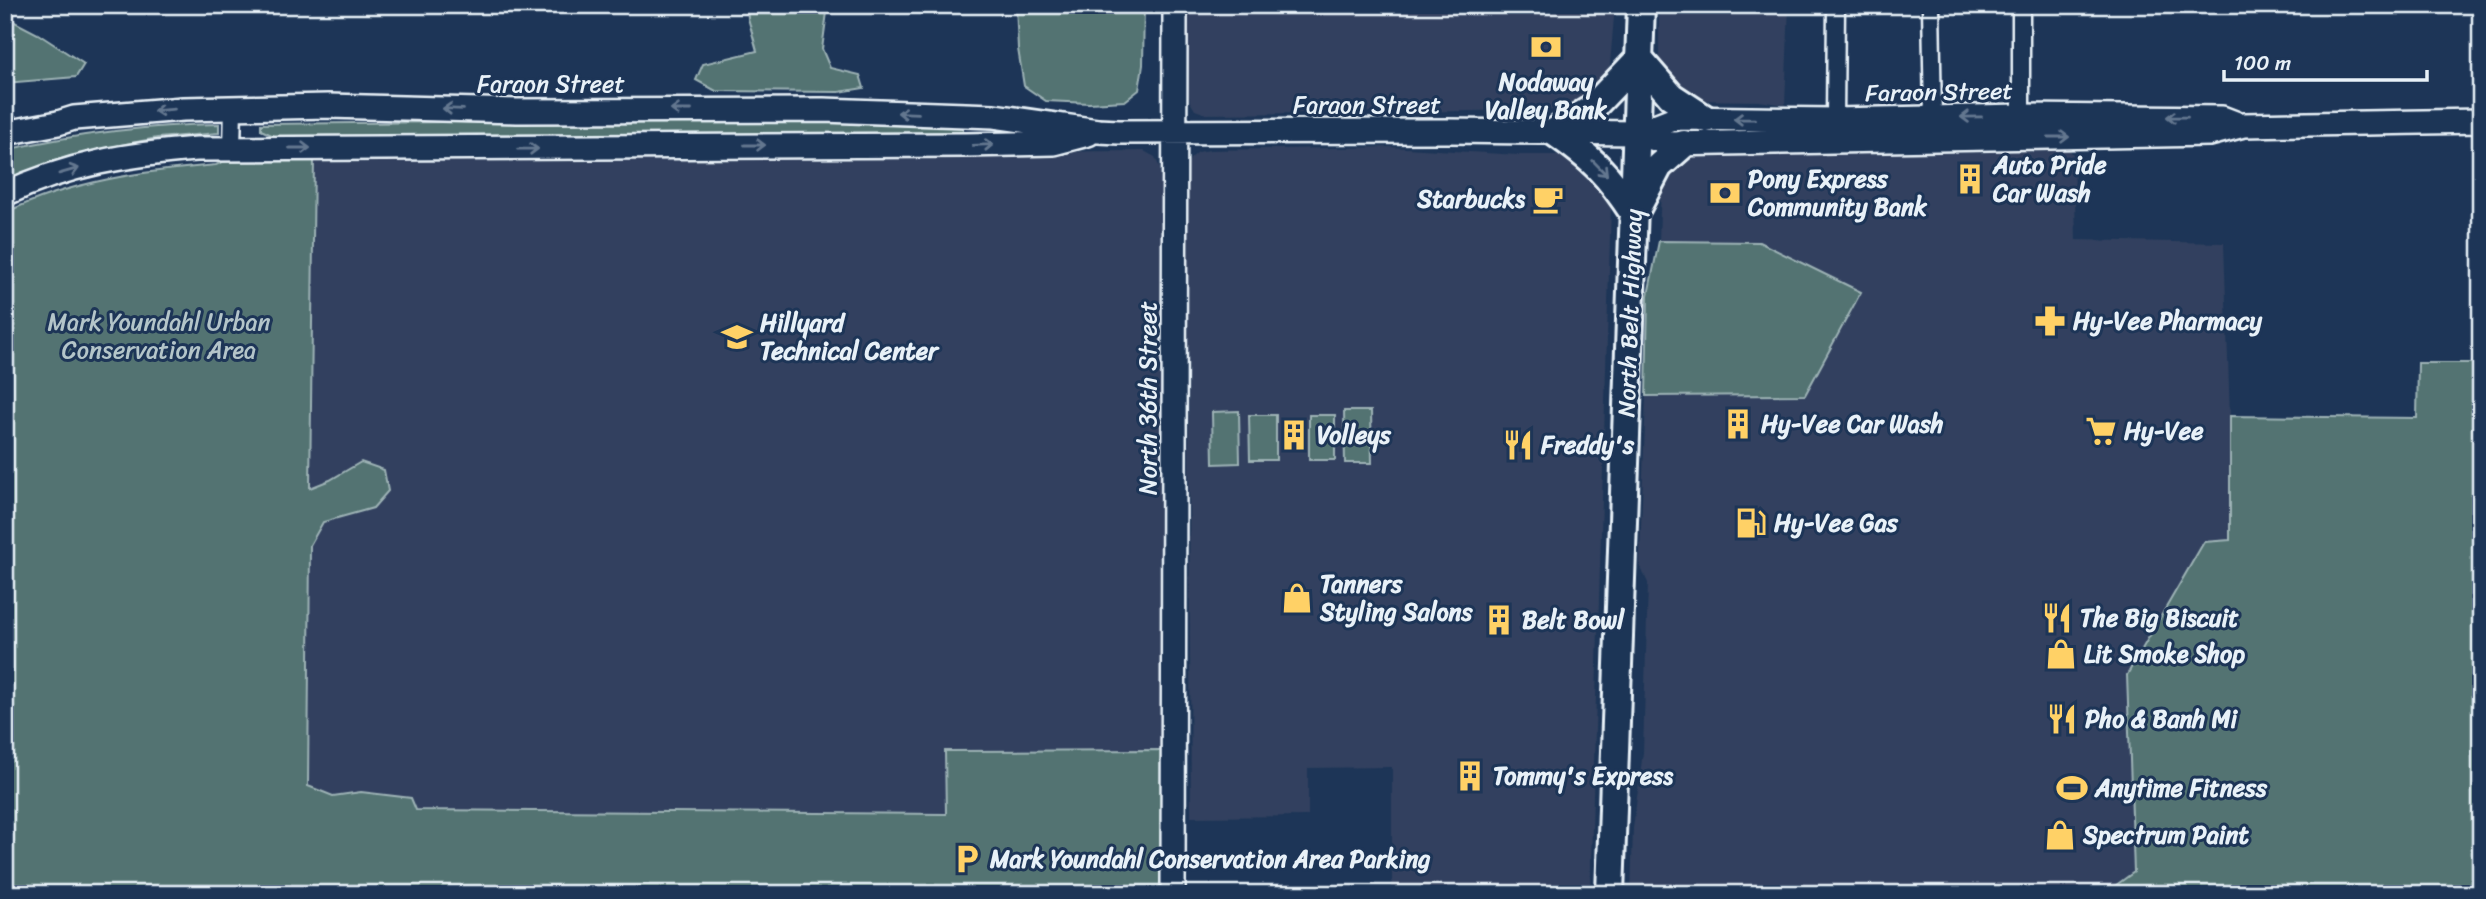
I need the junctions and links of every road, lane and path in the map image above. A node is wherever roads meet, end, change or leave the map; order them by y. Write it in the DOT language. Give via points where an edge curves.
graph roads {
  1 [pos="1175,5"];
  2 [pos="1641,5"];
  3 [pos="1836,5"];
  4 [pos="1931,5"];
  5 [pos="2021,5"];
  6 [pos="1639,59"];
  7 [pos="233,107"];
  8 [pos="2021,116"];
  9 [pos="1933,118"];
  10 [pos="1706,119"];
  11 [pos="1835,120"];
  12 [pos="2481,121"];
  13 [pos="2244,125"];
  14 [pos="1098,131"];
  15 [pos="1174,131"];
  16 [pos="1554,132"];
  17 [pos="1637,133"];
  18 [pos="5,134"];
  19 [pos="1684,144"];
  20 [pos="232,149"];
  21 [pos="5,194"];
  22 [pos="1634,214"];
  23 [pos="1173,894"];
  24 [pos="1609,894"];
  1 -- 15 [label="main road, North 36th Street"];
  2 -- 6 [label="main road, North Belt Highway"];
  3 -- 11 [label="street"];
  4 -- 9 [label="street"];
  5 -- 8 [label="street"];
  6 -- 10 [label="main road" via="1671,96"];
  6 -- 16 [label="main road" via="1591,109"];
  6 -- 17 [label="main road, North Belt Highway"];
  14 -- 7 [label="main road, Faraon Street, one-way" via="994,116 823,110"];
  7 -- 18 [label="main road, Faraon Street, one-way" via="74,118"];
  7 -- 20 [label="street"];
  8 -- 9 [label="main road, Faraon Street, one-way"];
  13 -- 8 [label="main road, Faraon Street, one-way" via="2222,118"];
  9 -- 11 [label="main road, Faraon Street"];
  11 -- 10 [label="main road, Faraon Street, one-way"];
  10 -- 17 [label="main road, Faraon Street" via="1675,118"];
  12 -- 13 [label="main road, Faraon Street"];
  19 -- 13 [label="main road, Faraon Street, one-way" via="2210,134"];
  14 -- 15 [label="main road, Faraon Street"];
  20 -- 14 [label="main road, Faraon Street, one-way" via="966,145 1054,142"];
  15 -- 16 [label="main road, Faraon Street"];
  15 -- 23 [label="main road, North 36th Street"];
  16 -- 17 [label="main road, Faraon Street"];
  16 -- 22 [label="main road, one-way" via="1603,170"];
  17 -- 19 [label="main road, Faraon Street"];
  17 -- 22 [label="main road, North Belt Highway"];
  19 -- 22 [label="main road" via="1659,166"];
  21 -- 20 [label="main road, Faraon Street, one-way" via="103,160"];
  22 -- 24 [label="main road, North Belt Highway"];
}
